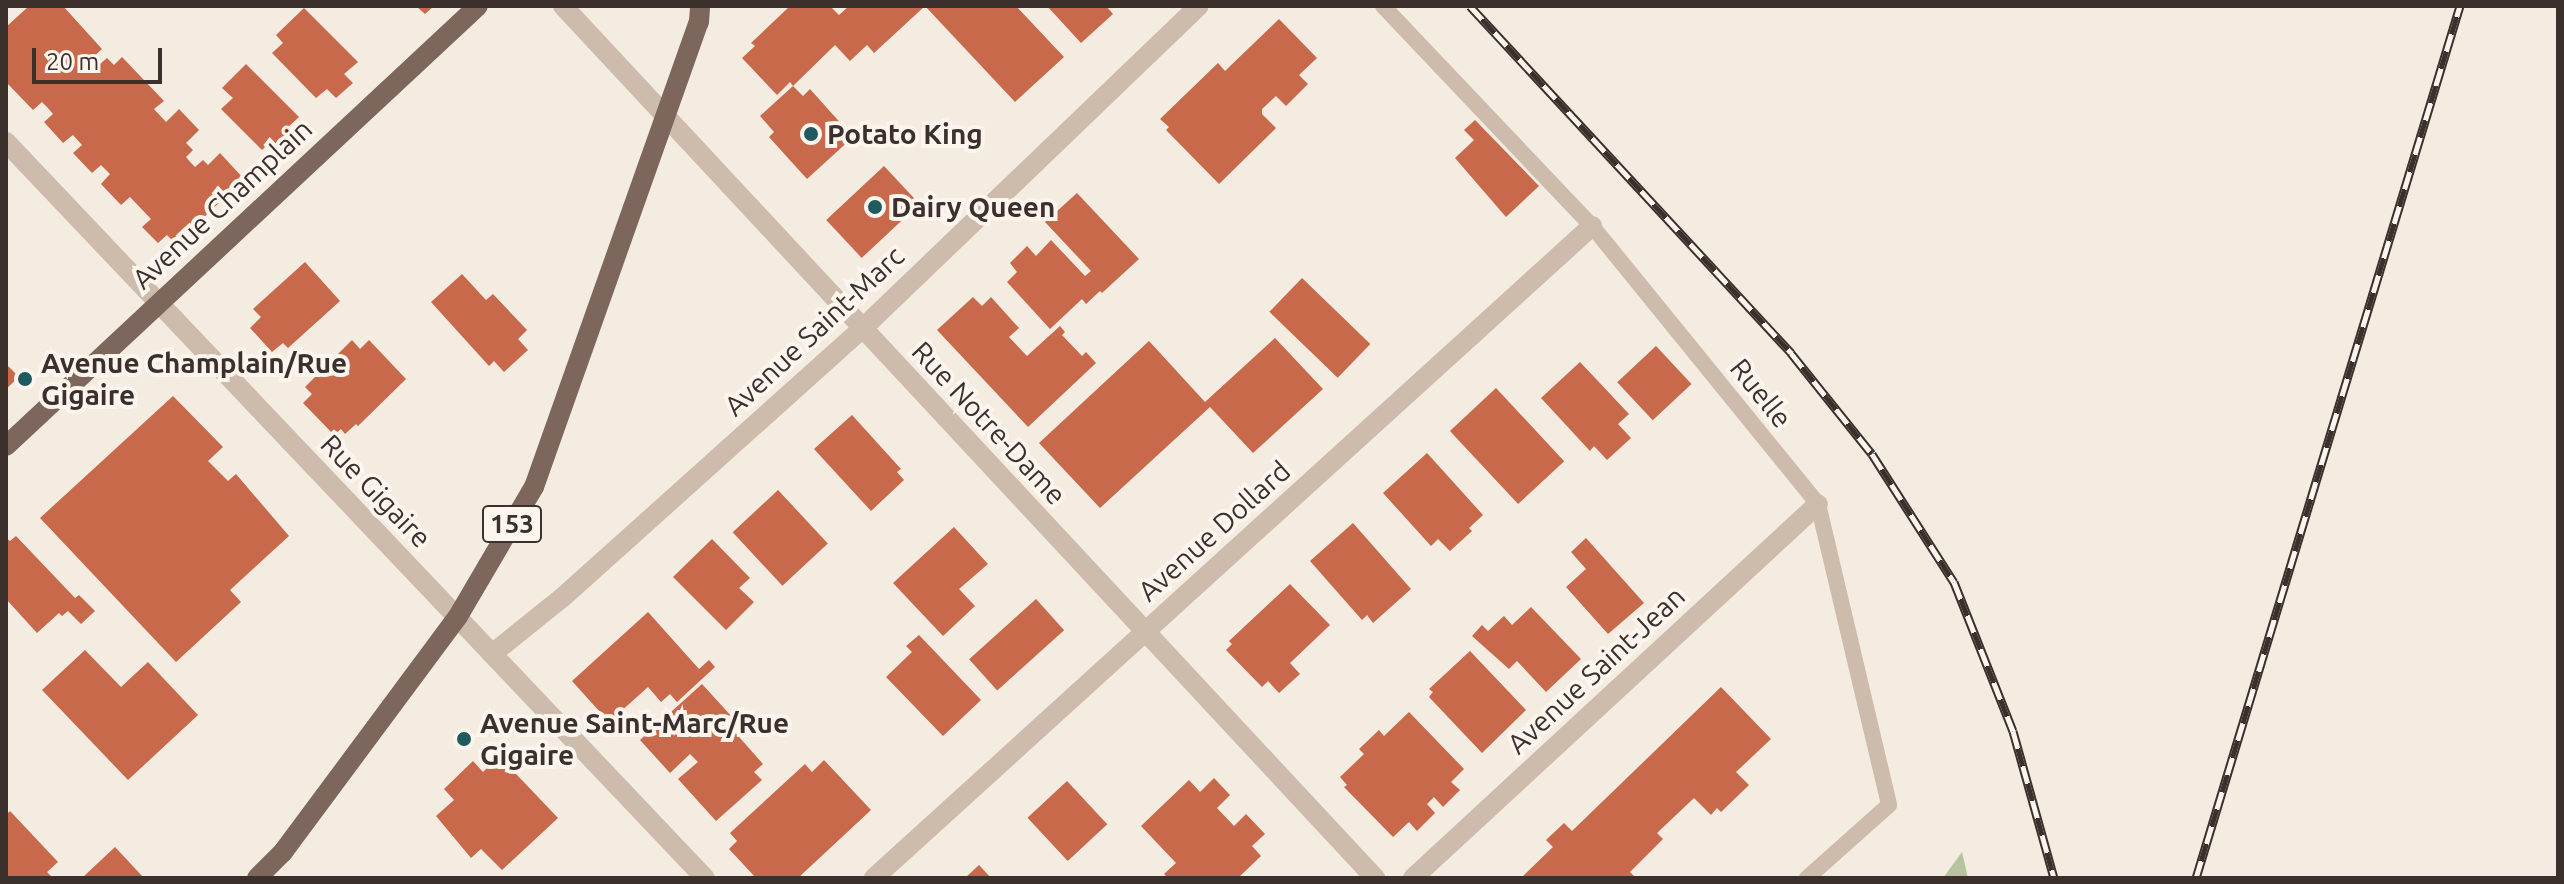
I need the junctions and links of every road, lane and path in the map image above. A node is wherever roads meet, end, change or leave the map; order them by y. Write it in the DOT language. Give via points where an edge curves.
graph roads {
  1 [pos="478,6"];
  2 [pos="563,6"];
  3 [pos="700,6"];
  4 [pos="1199,6"];
  5 [pos="1383,6"];
  6 [pos="664,114"];
  7 [pos="6,142"];
  8 [pos="1592,226"];
  9 [pos="158,302"];
  10 [pos="863,328"];
  11 [pos="6,446"];
  12 [pos="1818,504"];
  13 [pos="457,618"];
  14 [pos="1145,632"];
  15 [pos="492,654"];
  16 [pos="257,878"];
  17 [pos="705,878"];
  18 [pos="874,878"];
  19 [pos="1375,878"];
  20 [pos="1413,878"];
  21 [pos="1807,878"];
  1 -- 9 [label="main road, Avenue Champlain"];
  2 -- 6 [label="street, Rue Notre-Dame"];
  3 -- 6 [label="main road, 153" via="699,22"];
  4 -- 10 [label="street, Avenue Saint-Marc"];
  5 -- 8 [label="lane, Ruelle"];
  6 -- 10 [label="street, Rue Notre-Dame"];
  6 -- 13 [label="main road, 153" via="534,487"];
  7 -- 9 [label="street, Rue Gigaire"];
  8 -- 12 [label="lane, Ruelle"];
  8 -- 14 [label="street, Avenue Dollard"];
  9 -- 11 [label="main road, Avenue Champlain"];
  9 -- 13 [label="street, Rue Gigaire"];
  10 -- 14 [label="street, Rue Notre-Dame"];
  10 -- 15 [label="street, Avenue Saint-Marc" via="563,597"];
  12 -- 20 [label="street, Avenue Saint-Jean"];
  12 -- 21 [label="lane, Ruelle" via="1889,805"];
  13 -- 15 [label="street, Rue Gigaire"];
  13 -- 16 [label="main road, 153" via="283,852"];
  14 -- 18 [label="street, Avenue Dollard"];
  14 -- 19 [label="street, Rue Notre-Dame"];
  15 -- 17 [label="street, Rue Gigaire"];
}
